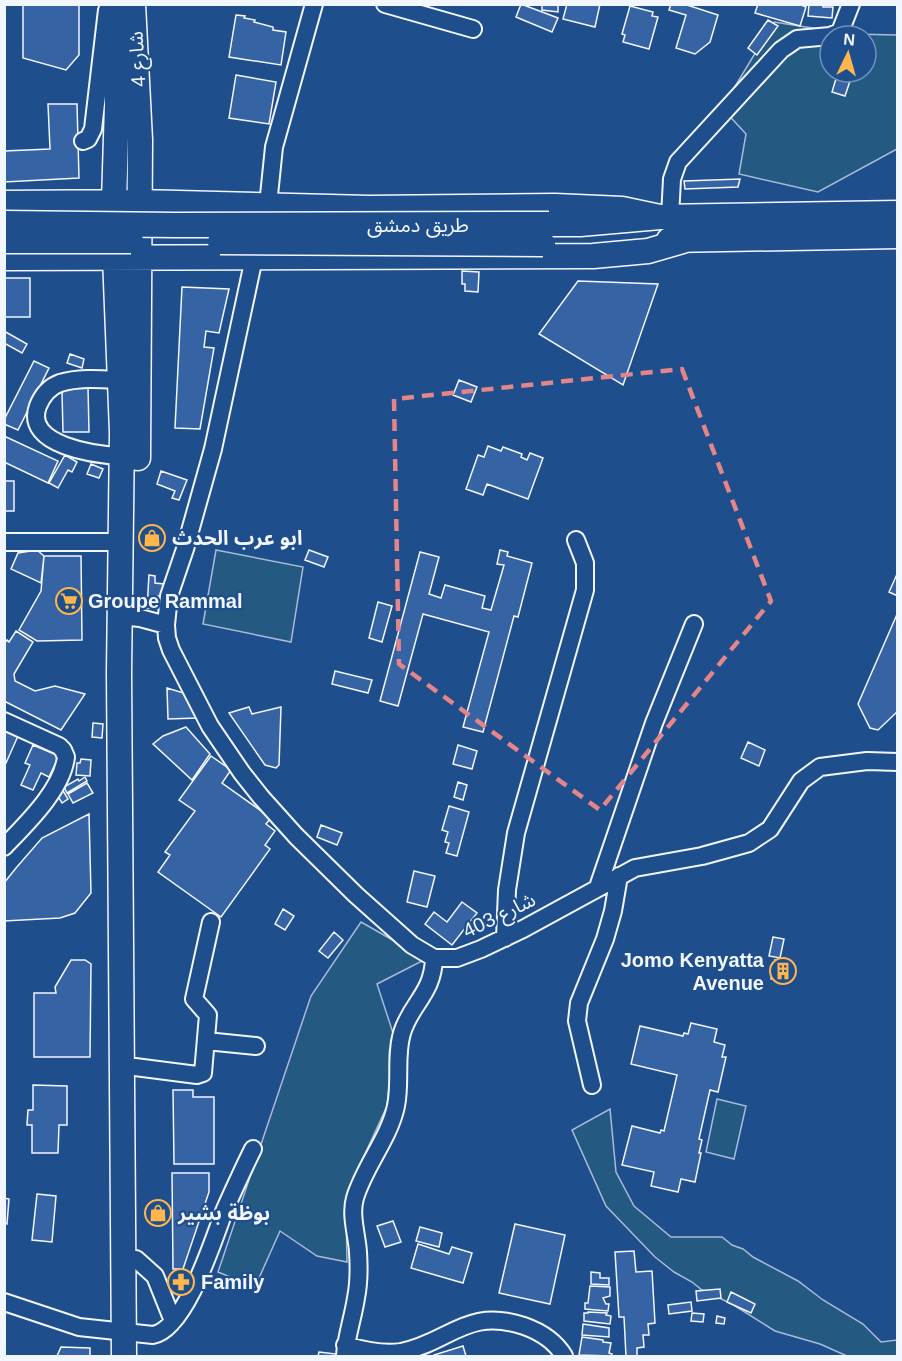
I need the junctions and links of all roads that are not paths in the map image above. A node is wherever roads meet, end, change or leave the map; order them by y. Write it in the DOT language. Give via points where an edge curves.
graph roads {
  1 [pos="108,4"];
  2 [pos="114,4"];
  3 [pos="133,4"];
  4 [pos="314,4"];
  5 [pos="385,4"];
  6 [pos="851,4"];
  7 [pos="843,24"];
  8 [pos="473,29"];
  9 [pos="818,37"];
  10 [pos="129,139"];
  11 [pos="83,141"];
  12 [pos="4,202"];
  13 [pos="50,202"];
  14 [pos="114,202"];
  15 [pos="140,202"];
  16 [pos="897,202"];
  17 [pos="189,203"];
  18 [pos="225,204"];
  19 [pos="268,206"];
  20 [pos="897,213"];
  21 [pos="665,217"];
  22 [pos="4,223"];
  23 [pos="829,226"];
  24 [pos="546,234"];
  25 [pos="897,236"];
  26 [pos="686,240"];
  27 [pos="4,241"];
  28 [pos="897,250"];
  29 [pos="140,256"];
  30 [pos="175,256"];
  31 [pos="66,257"];
  32 [pos="115,257"];
  33 [pos="222,257"];
  34 [pos="4,258"];
  35 [pos="41,258"];
  36 [pos="254,258"];
  37 [pos="128,313"];
  38 [pos="121,380"];
  39 [pos="122,456"];
  40 [pos="576,540"];
  41 [pos="4,542"];
  42 [pos="121,542"];
  43 [pos="127,616"];
  44 [pos="694,624"];
  45 [pos="165,625"];
  46 [pos="4,721"];
  47 [pos="897,762"];
  48 [pos="4,847"];
  49 [pos="619,876"];
  50 [pos="598,887"];
  51 [pos="211,922"];
  52 [pos="505,938"];
  53 [pos="434,958"];
  54 [pos="206,1041"];
  55 [pos="255,1046"];
  56 [pos="135,1067"];
  57 [pos="592,1085"];
  58 [pos="253,1149"];
  59 [pos="136,1259"];
  60 [pos="4,1302"];
  61 [pos="173,1321"];
  62 [pos="132,1341"];
  63 [pos="345,1351"];
  64 [pos="124,1356"];
  65 [pos="564,1356"];
  1 -- 11 [label="street" via="93,129"];
  2 -- 10 [label="highway"];
  3 -- 10 [label="highway, شارع 4" via="139,113"];
  4 -- 19 [label="street" via="274,147"];
  5 -- 8 [label="street"];
  6 -- 7 [label="street"];
  9 -- 21 [label="street" via="797,39 781,50 678,162"];
  10 -- 13 [label="highway" via="101,187 81,198"];
  10 -- 14 [label="highway"];
  10 -- 15 [label="highway"];
  10 -- 17 [label="highway" via="162,192"];
  12 -- 13 [label="highway"];
  13 -- 14 [label="highway"];
  13 -- 35 [label="highway" via="67,218 70,235 62,248"];
  14 -- 15 [label="highway"];
  14 -- 32 [label="highway"];
  15 -- 17 [label="highway"];
  15 -- 29 [label="highway"];
  16 -- 23 [label="highway"];
  17 -- 18 [label="highway"];
  18 -- 19 [label="highway"];
  18 -- 33 [label="highway" via="207,211 197,226 203,243"];
  19 -- 21 [label="highway" via="555,206 622,209"];
  20 -- 23 [label="highway"];
  21 -- 23 [label="highway, طريق دمشق"];
  21 -- 24 [label="highway, طريق دمشق" via="580,224"];
  22 -- 24 [label="highway, طريق دمشق, bridge"];
  23 -- 25 [label="highway"];
  23 -- 26 [label="highway, طريق دمشق"];
  23 -- 28 [label="highway"];
  24 -- 26 [label="highway, طريق دمشق"];
  24 -- 27 [label="highway, طريق دمشق, bridge"];
  26 -- 36 [label="highway" via="648,251 608,256"];
  29 -- 30 [label="highway"];
  29 -- 32 [label="highway"];
  29 -- 37 [label="highway"];
  30 -- 33 [label="highway"];
  30 -- 37 [label="highway" via="158,268"];
  31 -- 32 [label="highway"];
  31 -- 35 [label="highway"];
  31 -- 37 [label="highway" via="87,263 100,273"];
  32 -- 37 [label="highway"];
  33 -- 36 [label="highway"];
  34 -- 35 [label="highway"];
  36 -- 45 [label="street" via="216,438 169,596"];
  37 -- 38 [label="highway"];
  37 -- 43 [label="highway"];
  38 -- 39 [label="highway"];
  38 -- 39 [label="street" via="72,380 52,387 40,401 36,419 46,435 68,447"];
  39 -- 42 [label="highway"];
  40 -- 52 [label="street" via="585,563 585,590 516,833 507,890"];
  41 -- 42 [label="street"];
  42 -- 43 [label="highway"];
  43 -- 45 [label="street"];
  43 -- 56 [label="highway"];
  43 -- 62 [label="highway"];
  44 -- 50 [label="street" via="654,723"];
  45 -- 53 [label="street" via="171,650 202,713 250,784 296,837 356,894 411,945"];
  46 -- 48 [label="street" via="59,746 66,757 46,801"];
  47 -- 49 [label="street, شارع 403" via="820,767 801,781 770,829 749,843 635,868"];
  49 -- 50 [label="street, شارع 403"];
  49 -- 57 [label="street" via="605,939 579,1003 577,1021"];
  50 -- 52 [label="street, شارع 403"];
  51 -- 54 [label="street" via="194,999 208,1015"];
  52 -- 53 [label="street, شارع 403" via="467,955"];
  53 -- 63 [label="street" via="430,984 402,1032 394,1113 354,1200 358,1280"];
  54 -- 55 [label="street"];
  54 -- 56 [label="street" via="201,1075"];
  56 -- 59 [label="highway"];
  58 -- 61 [label="street" via="195,1286"];
  59 -- 61 [label="street" via="158,1281"];
  59 -- 62 [label="highway"];
  60 -- 62 [label="street"];
  61 -- 62 [label="street" via="160,1334"];
  62 -- 64 [label="highway"];
  63 -- 65 [label="street" via="413,1349 480,1321 500,1320 543,1334"];
}
